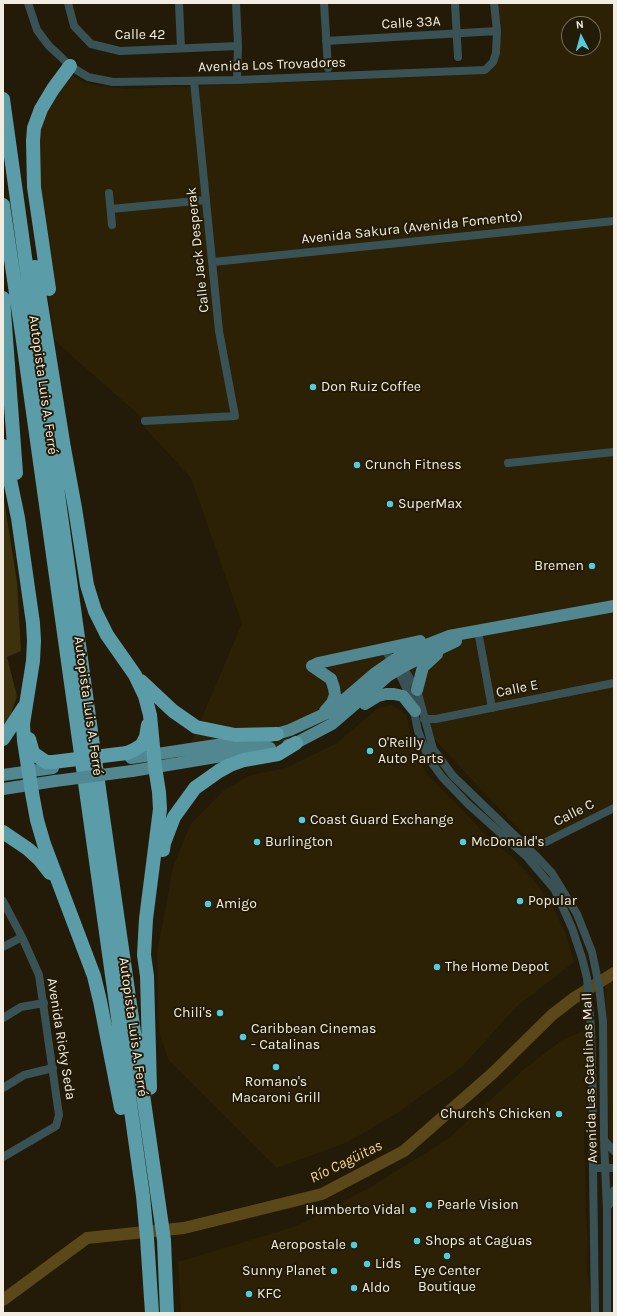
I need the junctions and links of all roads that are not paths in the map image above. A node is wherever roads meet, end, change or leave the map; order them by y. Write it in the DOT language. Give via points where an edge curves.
graph roads {
  1 [pos="28,3"];
  2 [pos="68,3"];
  3 [pos="179,3"];
  4 [pos="236,3"];
  5 [pos="324,3"];
  6 [pos="455,3"];
  7 [pos="494,3"];
  8 [pos="497,31"];
  9 [pos="457,33"];
  10 [pos="326,41"];
  11 [pos="238,46"];
  12 [pos="181,48"];
  13 [pos="458,57"];
  14 [pos="70,66"];
  15 [pos="328,68"];
  16 [pos="237,80"];
  17 [pos="194,81"];
  18 [pos="3,99"];
  19 [pos="12,161"];
  20 [pos="108,194"];
  21 [pos="206,200"];
  22 [pos="3,205"];
  23 [pos="111,209"];
  24 [pos="614,221"];
  25 [pos="112,225"];
  26 [pos="213,262"];
  27 [pos="3,298"];
  28 [pos="145,421"];
  29 [pos="3,446"];
  30 [pos="614,452"];
  31 [pos="508,463"];
  32 [pos="75,508"];
  33 [pos="18,518"];
  34 [pos="614,606"];
  35 [pos="474,632"];
  36 [pos="450,640"];
  37 [pos="388,647"];
  38 [pos="397,664"];
  39 [pos="134,675"];
  40 [pos="614,683"];
  41 [pos="417,690"];
  42 [pos="26,705"];
  43 [pos="492,708"];
  44 [pos="415,711"];
  45 [pos="320,716"];
  46 [pos="150,719"];
  47 [pos="424,719"];
  48 [pos="332,724"];
  49 [pos="277,734"];
  50 [pos="3,739"];
  51 [pos="296,743"];
  52 [pos="129,755"];
  53 [pos="155,761"];
  54 [pos="53,765"];
  55 [pos="29,771"];
  56 [pos="3,775"];
  57 [pos="31,786"];
  58 [pos="3,790"];
  59 [pos="614,808"];
  60 [pos="3,832"];
  61 [pos="546,842"];
  62 [pos="59,885"];
  63 [pos="3,901"];
  64 [pos="22,937"];
  65 [pos="3,947"];
  66 [pos="147,976"];
  67 [pos="44,1003"];
  68 [pos="3,1018"];
  69 [pos="52,1068"];
  70 [pos="3,1088"];
  71 [pos="604,1140"];
  72 [pos="150,1142"];
  73 [pos="614,1151"];
  74 [pos="3,1157"];
  75 [pos="137,1158"];
  76 [pos="593,1159"];
  77 [pos="610,1159"];
  78 [pos="593,1168"];
  79 [pos="610,1168"];
  80 [pos="614,1190"];
  81 [pos="607,1211"];
  82 [pos="165,1265"];
  83 [pos="152,1313"];
  84 [pos="167,1313"];
  85 [pos="175,1313"];
  86 [pos="595,1313"];
  87 [pos="607,1313"];
  1 -- 14 [label="street, Avenida Los Trovadores" via="37,30"];
  2 -- 12 [label="street, Calle 42" via="74,26 91,44 120,51"];
  3 -- 12 [label="street"];
  4 -- 11 [label="street"];
  5 -- 10 [label="street"];
  6 -- 9 [label="street"];
  7 -- 8 [label="street, Avenida Los Trovadores"];
  8 -- 9 [label="street, Calle 33A"];
  8 -- 16 [label="street, Avenida Los Trovadores" via="494,59 485,70"];
  9 -- 10 [label="street, Calle 33A"];
  9 -- 13 [label="street"];
  10 -- 15 [label="street"];
  11 -- 12 [label="street, Calle 42"];
  11 -- 16 [label="street"];
  14 -- 17 [label="street, Avenida Los Trovadores" via="88,77 114,82"];
  14 -- 32 [label="highway" via="41,109 34,128 32,150 34,187 71,458"];
  16 -- 17 [label="street, Avenida Los Trovadores"];
  17 -- 21 [label="street, Calle Jack Desperak"];
  18 -- 19 [label="highway, Autopista Luis A. Ferré"];
  19 -- 32 [label="highway" via="23,195"];
  19 -- 72 [label="highway, Autopista Luis A. Ferré"];
  20 -- 23 [label="street"];
  21 -- 23 [label="street"];
  21 -- 26 [label="street, Calle Jack Desperak"];
  22 -- 75 [label="highway, Autopista Luis A. Ferré"];
  23 -- 25 [label="street"];
  24 -- 26 [label="street, Avenida Sakura (Avenida Fomento)"];
  26 -- 28 [label="street, Calle Jack Desperak" via="219,331 235,416"];
  27 -- 33 [label="highway"];
  29 -- 33 [label="highway"];
  30 -- 31 [label="street"];
  32 -- 39 [label="highway" via="87,585 95,611 107,635"];
  33 -- 42 [label="highway" via="34,641"];
  34 -- 35 [label="main road"];
  35 -- 36 [label="main road"];
  35 -- 43 [label="street"];
  36 -- 37 [label="main road"];
  36 -- 38 [label="main road" via="403,654"];
  36 -- 41 [label="main road" via="423,667"];
  37 -- 38 [label="street, Avenida Las Catalinas Mall"];
  37 -- 45 [label="main road" via="312,666 331,679 334,688 332,703"];
  38 -- 41 [label="street, Avenida Las Catalinas Mall"];
  38 -- 44 [label="street, Avenida Las Catalinas Mall"];
  38 -- 45 [label="main road" via="374,674 331,711"];
  38 -- 48 [label="main road" via="389,675"];
  39 -- 46 [label="highway" via="148,704"];
  39 -- 49 [label="highway" via="173,711 196,727 235,735"];
  40 -- 43 [label="street, Calle E"];
  41 -- 47 [label="street, Avenida Las Catalinas Mall"];
  42 -- 50 [label="highway"];
  42 -- 54 [label="highway" via="33,753"];
  42 -- 55 [label="highway" via="24,736"];
  43 -- 47 [label="street, Calle E"];
  44 -- 48 [label="main road" via="404,696 386,694 368,701 355,712"];
  44 -- 76 [label="street, Avenida Las Catalinas Mall" via="418,731 429,760 468,804 526,856 555,890 572,928 588,983"];
  45 -- 49 [label="main road" via="299,727"];
  46 -- 52 [label="highway" via="142,745"];
  46 -- 53 [label="highway"];
  47 -- 71 [label="street, Avenida Las Catalinas Mall" via="433,749 444,765 552,873 577,914 592,952 599,986"];
  48 -- 51 [label="main road"];
  49 -- 53 [label="main road"];
  51 -- 53 [label="main road"];
  51 -- 66 [label="highway" via="278,754 244,760 219,770 196,788 174,817 164,843"];
  52 -- 53 [label="main road"];
  52 -- 54 [label="highway, bridge"];
  53 -- 57 [label="main road, bridge" via="132,771"];
  53 -- 66 [label="highway" via="160,808 145,934"];
  54 -- 55 [label="main road"];
  55 -- 56 [label="main road"];
  55 -- 57 [label="highway"];
  57 -- 58 [label="main road"];
  57 -- 62 [label="highway" via="39,826"];
  59 -- 61 [label="street, Calle C"];
  60 -- 62 [label="highway" via="38,859"];
  62 -- 75 [label="highway" via="94,976 121,1107"];
  63 -- 64 [label="street, Avenida Ricky Seda"];
  64 -- 65 [label="street"];
  64 -- 67 [label="street, Avenida Ricky Seda" via="39,975"];
  66 -- 72 [label="highway"];
  67 -- 68 [label="street" via="21,1008"];
  67 -- 69 [label="street, Avenida Ricky Seda"];
  69 -- 70 [label="street" via="24,1075"];
  69 -- 74 [label="street, Avenida Ricky Seda" via="59,1115 56,1126"];
  71 -- 73 [label="street"];
  71 -- 77 [label="street, Avenida Las Catalinas Mall"];
  72 -- 82 [label="highway, Autopista Luis A. Ferré" via="164,1240"];
  75 -- 83 [label="highway, Autopista Luis A. Ferré" via="143,1196"];
  76 -- 77 [label="street"];
  76 -- 78 [label="street, Avenida Las Catalinas Mall"];
  77 -- 79 [label="street, Avenida Las Catalinas Mall"];
  78 -- 79 [label="street"];
  78 -- 86 [label="street, Avenida Las Catalinas Mall"];
  79 -- 81 [label="street, Avenida Las Catalinas Mall"];
  80 -- 81 [label="street"];
  81 -- 87 [label="street, Avenida Las Catalinas Mall"];
  82 -- 84 [label="highway, Autopista Luis A. Ferré"];
  82 -- 85 [label="highway" via="174,1295"];
}
